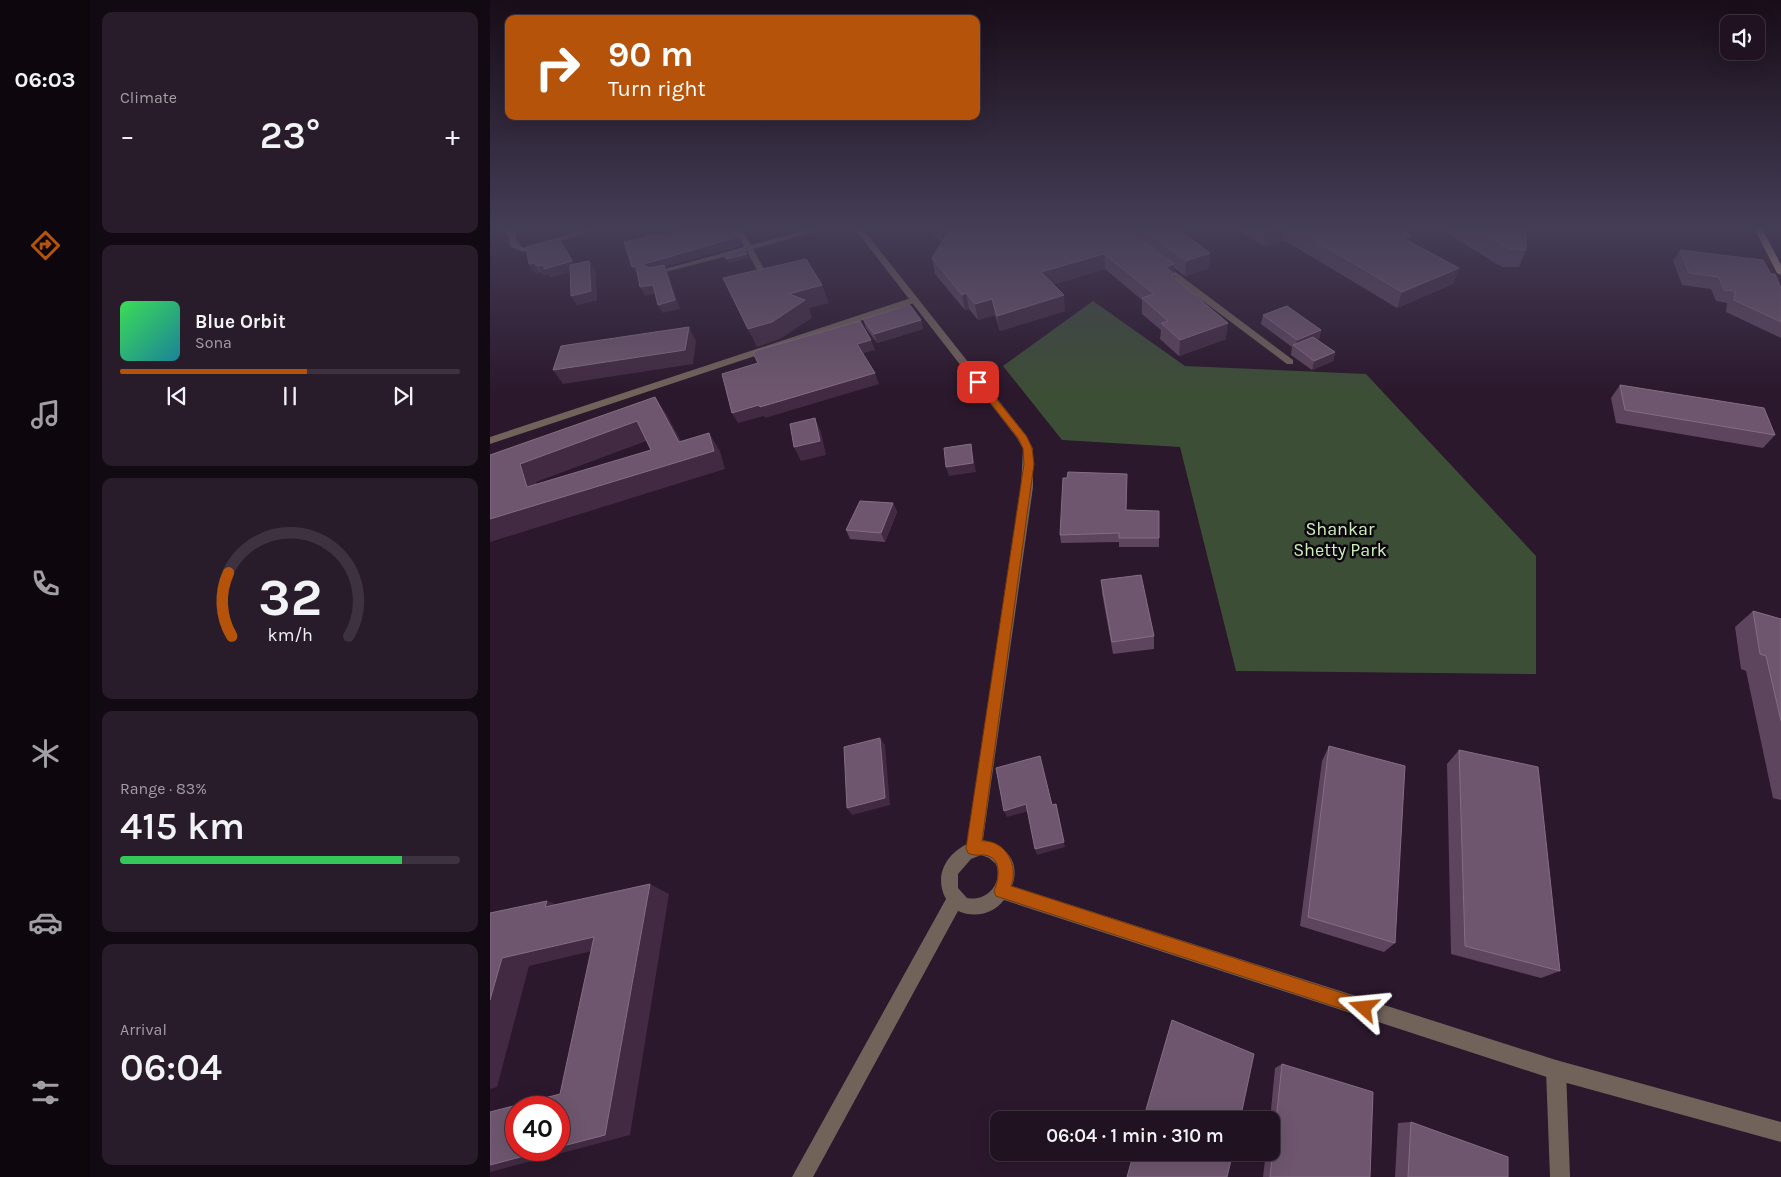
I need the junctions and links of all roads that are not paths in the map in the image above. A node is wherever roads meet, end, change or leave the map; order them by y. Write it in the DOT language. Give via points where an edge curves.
graph roads {
  1 [pos="901,283"];
  2 [pos="1186,283"];
  3 [pos="914,300"];
  4 [pos="1290,362"];
  5 [pos="490,441"];
  6 [pos="974,848"];
  7 [pos="1002,891"];
  8 [pos="955,899"];
  9 [pos="1556,1070"];
  10 [pos="1781,1132"];
  11 [pos="802,1177"];
  12 [pos="1560,1177"];
  1 -- 3 [label="street"];
  2 -- 4 [label="street"];
  3 -- 5 [label="street"];
  3 -- 6 [label="street" via="1028,448 1027,487"];
  6 -- 7 [label="street" via="988,848 1000,855 1006,868"];
  6 -- 8 [label="street" via="960,856 951,869 949,885"];
  7 -- 8 [label="street" via="982,906 967,906"];
  7 -- 9 [label="street"];
  8 -- 11 [label="street"];
  9 -- 10 [label="street"];
  9 -- 12 [label="street"];
}
